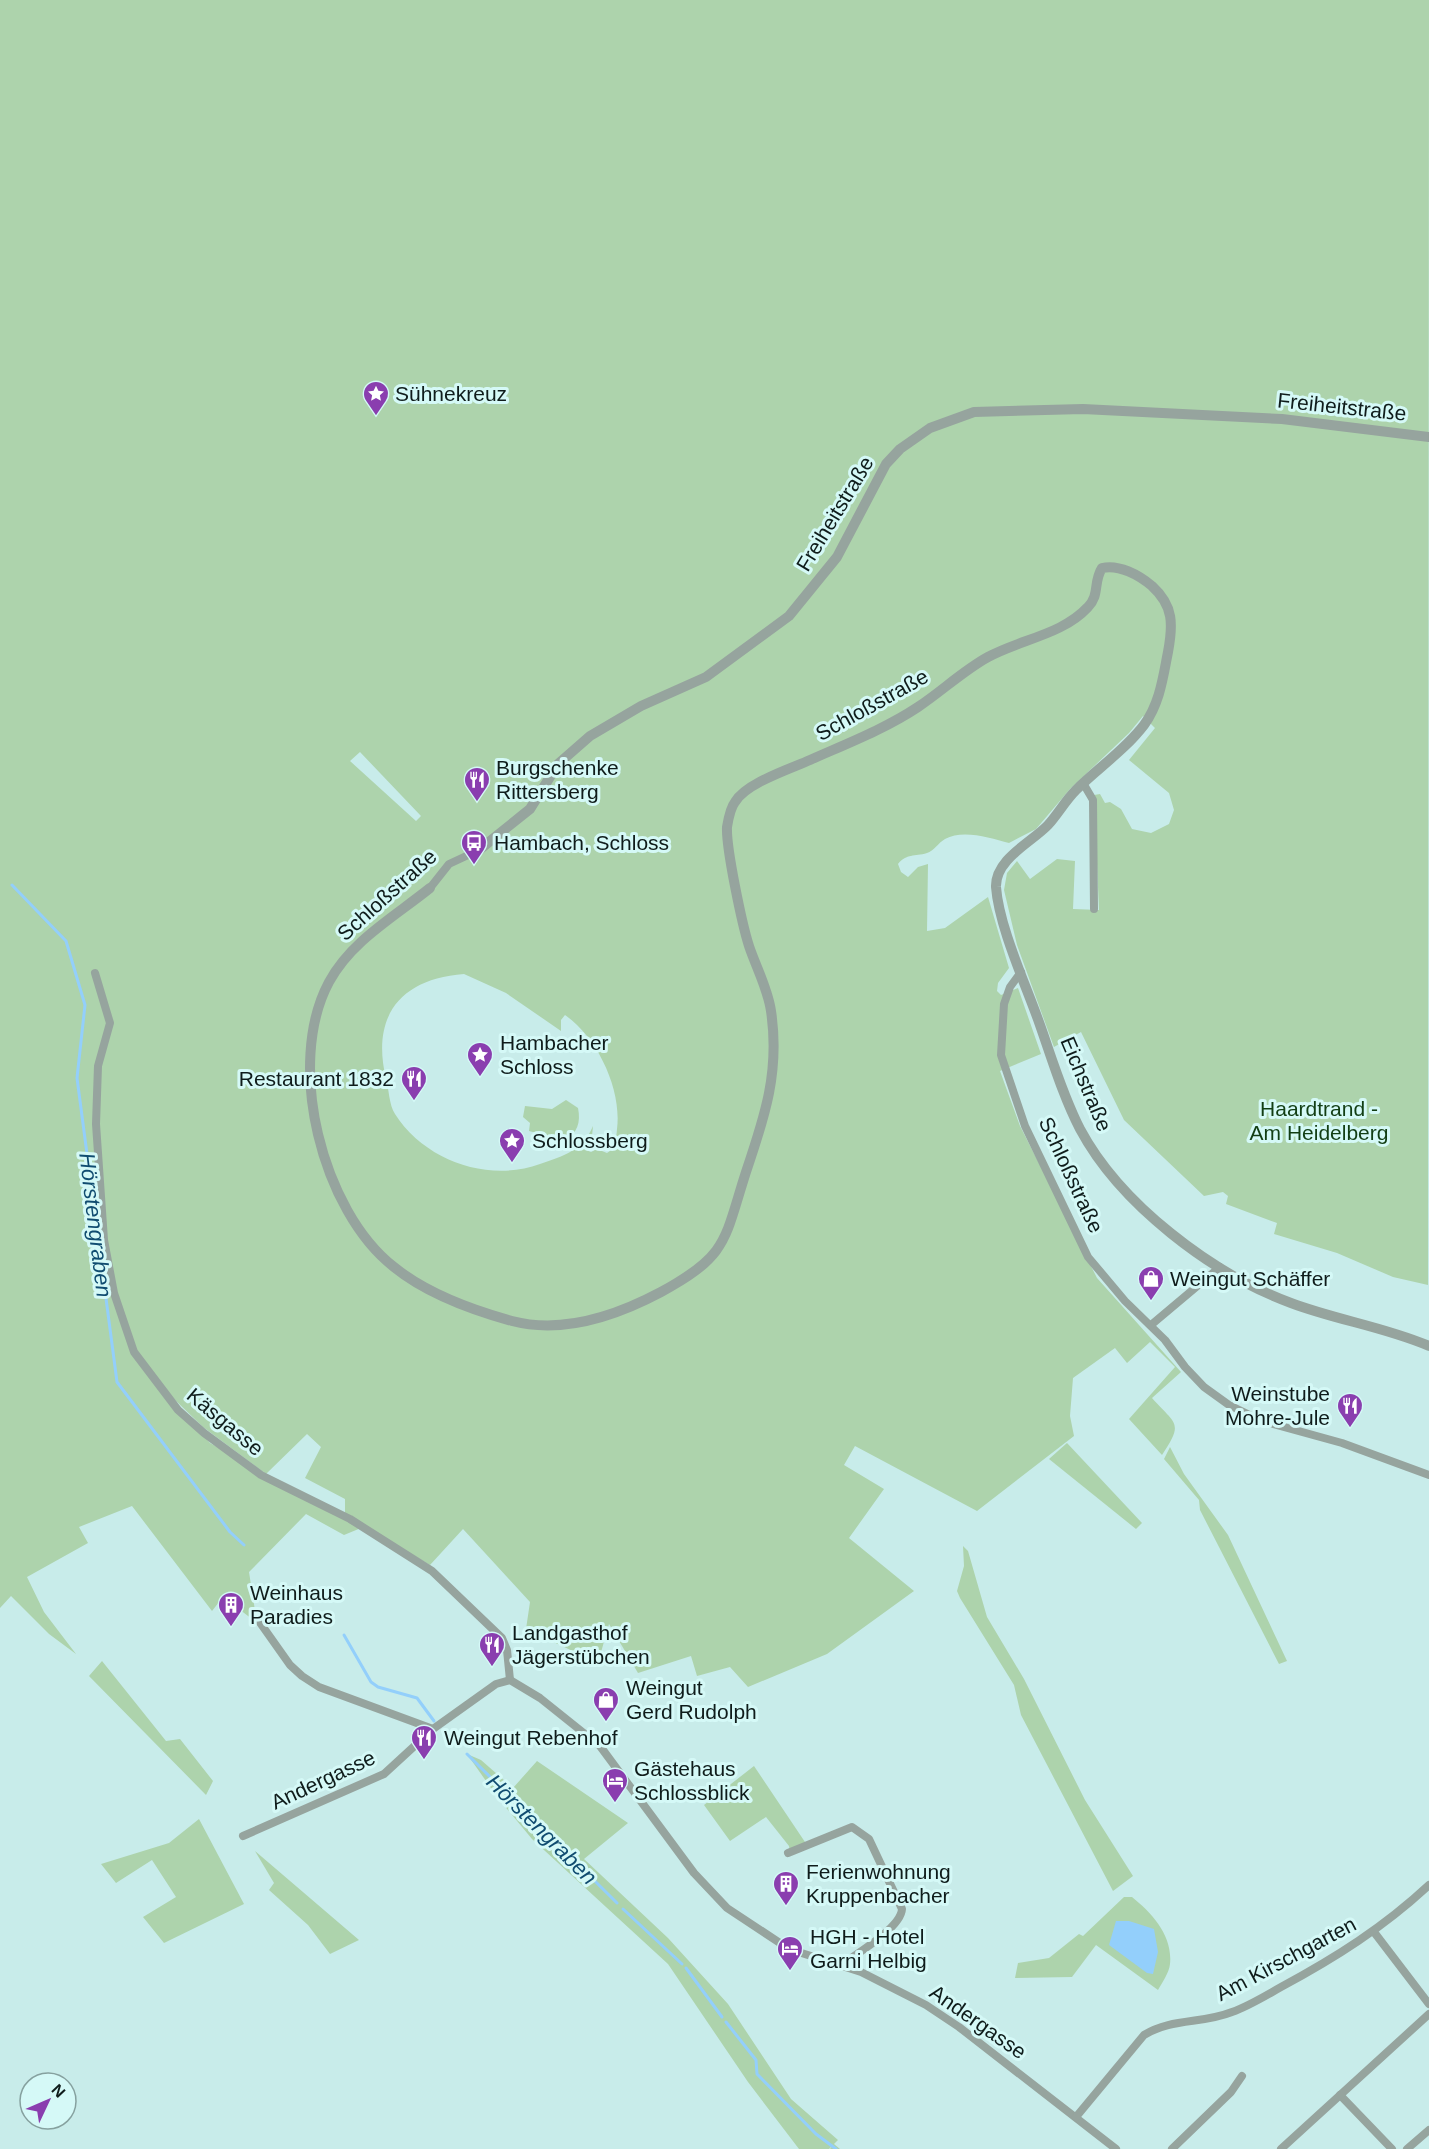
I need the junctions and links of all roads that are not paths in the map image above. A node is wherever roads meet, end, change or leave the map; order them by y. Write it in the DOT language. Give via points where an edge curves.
graph roads {
  1 [pos="1429,437"];
  2 [pos="1083,783"];
  3 [pos="479,850"];
  4 [pos="466,856"];
  5 [pos="430,888"];
  6 [pos="1094,909"];
  7 [pos="1021,972"];
  8 [pos="95,973"];
  9 [pos="1220,1267"];
  10 [pos="1151,1325"];
  11 [pos="1429,1346"];
  12 [pos="1429,1475"];
  13 [pos="256,1617"];
  14 [pos="510,1680"];
  15 [pos="433,1729"];
  16 [pos="243,1836"];
  17 [pos="788,1853"];
  18 [pos="1429,1885"];
  19 [pos="1374,1932"];
  20 [pos="841,1965"];
  21 [pos="1429,2004"];
  22 [pos="1429,2014"];
  23 [pos="1242,2076"];
  24 [pos="1340,2095"];
  25 [pos="1076,2117"];
  26 [pos="1429,2130"];
  27 [pos="1116,2149"];
  28 [pos="1172,2149"];
  29 [pos="1281,2149"];
  30 [pos="1392,2149"];
  31 [pos="1407,2149"];
  1 -- 3 [label="street, Freiheitstraße" via="1282,419 1083,410 974,412 930,428 886,464 837,557 789,616 706,677 641,706 590,736 558,764 530,809"];
  2 -- 5 [label="street, Schloßstraße" via="1128,741 1152,711 1164,678 1173,632 1171,611 1159,594 1137,576 1108,566 1097,575 1093,602 1058,629 988,657 914,710 758,783 735,800 727,826 732,864 747,939 771,1007 774,1056 767,1112 729,1230 718,1251 699,1270 670,1287 599,1320 522,1323 492,1316 424,1286 395,1268 371,1245 336,1189 322,1152 312,1084 313,1035 322,998 339,968 365,938"];
  2 -- 6 [label="street" via="1093,800"];
  2 -- 7 [label="street, Schloßstraße" via="1045,828 1011,857 996,883"];
  3 -- 4 [label="street, Freiheitstraße"];
  4 -- 5 [label="street, Schloßstraße" via="444,868"];
  7 -- 9 [label="street, Eichstraße" via="1067,1099 1093,1149 1135,1200"];
  7 -- 10 [label="street, Schloßstraße" via="1004,1004 1001,1055 1024,1126 1088,1257"];
  8 -- 14 [label="street, Käsgasse" via="110,1023 98,1066 96,1113 104,1240 114,1293 134,1352 178,1410 228,1452 261,1475 350,1519 432,1570 502,1638"];
  9 -- 10 [label="street"];
  9 -- 11 [label="street, Eichstraße" via="1289,1303"];
  10 -- 12 [label="street, Schloßstraße" via="1204,1387 1229,1405 1272,1424 1342,1443"];
  13 -- 15 [label="street" via="302,1676"];
  14 -- 15 [label="street, Andergasse" via="496,1684"];
  14 -- 20 [label="street, Andergasse" via="540,1698 600,1746 694,1874 727,1908 789,1949"];
  15 -- 16 [label="street, Andergasse" via="384,1774"];
  17 -- 20 [label="street" via="852,1827 869,1839 887,1875 902,1915 884,1935"];
  18 -- 19 [label="street, Am Kirschgarten"];
  19 -- 21 [label="street"];
  19 -- 25 [label="street, Am Kirschgarten" via="1236,2011 1158,2026 1133,2046"];
  20 -- 25 [label="street, Andergasse" via="944,2016"];
  22 -- 24 [label="street"];
  23 -- 28 [label="street" via="1231,2092"];
  24 -- 29 [label="street"];
  24 -- 30 [label="street"];
  25 -- 27 [label="street, Andergasse"];
  26 -- 31 [label="street"];
}
